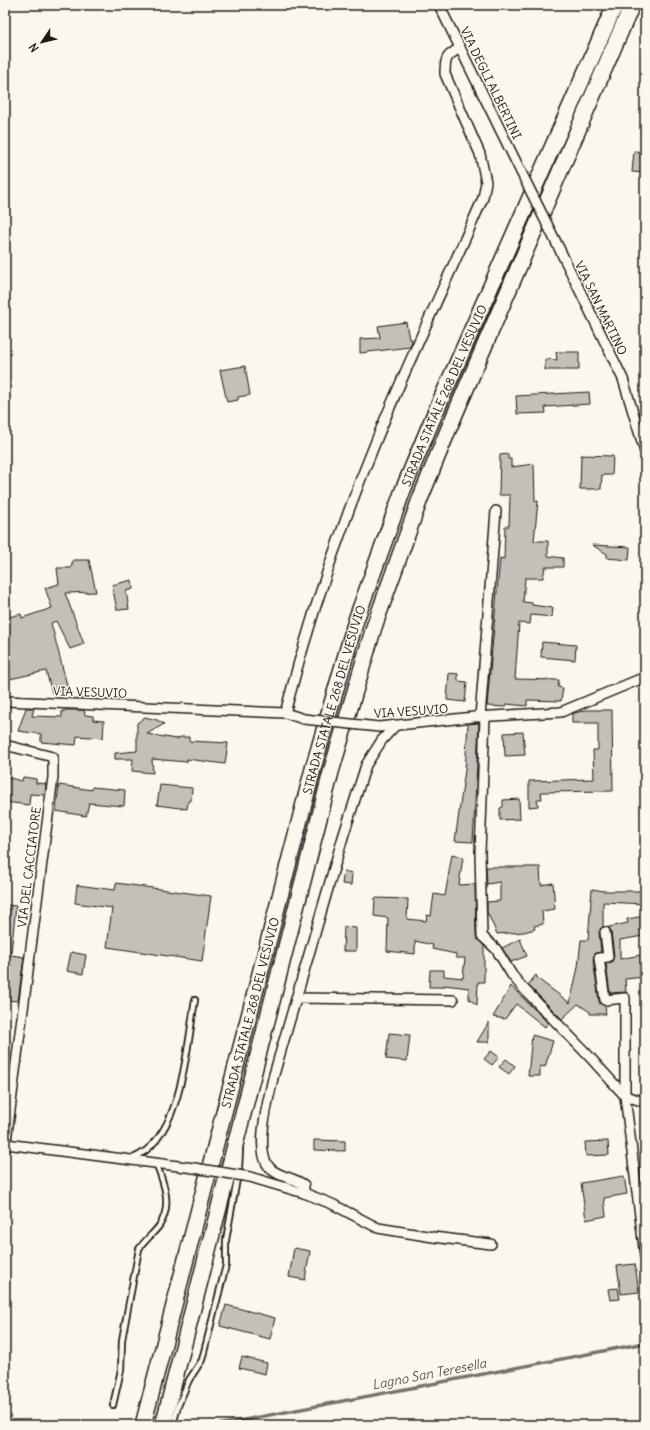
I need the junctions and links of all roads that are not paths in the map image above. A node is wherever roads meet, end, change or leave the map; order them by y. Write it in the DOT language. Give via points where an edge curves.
graph roads {
  1 [pos="439,5"];
  2 [pos="615,5"];
  3 [pos="632,5"];
  4 [pos="460,48"];
  5 [pos="557,244"];
  6 [pos="645,452"];
  7 [pos="496,511"];
  8 [pos="645,677"];
  9 [pos="5,701"];
  10 [pos="285,713"];
  11 [pos="483,717"];
  12 [pos="395,726"];
  13 [pos="5,745"];
  14 [pos="604,932"];
  15 [pos="296,998"];
  16 [pos="195,1000"];
  17 [pos="453,1000"];
  18 [pos="625,1096"];
  19 [pos="645,1102"];
  20 [pos="242,1116"];
  21 [pos="5,1146"];
  22 [pos="129,1160"];
  23 [pos="156,1163"];
  24 [pos="304,1193"];
  25 [pos="490,1244"];
  26 [pos="645,1256"];
  27 [pos="112,1405"];
  28 [pos="143,1425"];
  29 [pos="162,1425"];
  30 [pos="173,1425"];
  1 -- 4 [label="street, VIA DEGLI ALBERTINI"];
  2 -- 28 [label="highway, STRADA STATALE 268 DEL VESUVIO" via="403,490 356,620 314,765"];
  3 -- 20 [label="highway, STRADA STATALE 268 DEL VESUVIO" via="449,428 398,555 335,757"];
  4 -- 5 [label="street, VIA DEGLI ALBERTINI, bridge"];
  4 -- 10 [label="street" via="449,54 445,62 445,74 480,154 486,182 483,198 376,440 330,562 305,637"];
  5 -- 6 [label="street, VIA SAN MARTINO" via="623,379"];
  7 -- 11 [label="street"];
  8 -- 11 [label="street, VIA VESUVIO" via="562,712"];
  9 -- 10 [label="street, VIA VESUVIO"];
  10 -- 12 [label="street, VIA VESUVIO, bridge" via="304,719 379,727"];
  11 -- 12 [label="street, VIA VESUVIO"];
  11 -- 18 [label="street" via="480,853 482,936 496,949 522,987"];
  12 -- 15 [label="street" via="382,740 366,765"];
  13 -- 21 [label="street, VIA DEL CACCIATORE" via="54,757"];
  14 -- 18 [label="street" via="608,957 599,958 605,1000 625,998"];
  15 -- 17 [label="street"];
  15 -- 24 [label="street" via="265,1117 263,1153 269,1167 304,1185"];
  16 -- 22 [label="lane" via="174,1111 154,1145"];
  18 -- 19 [label="street"];
  18 -- 26 [label="street"];
  20 -- 29 [label="highway, STRADA STATALE 268 DEL VESUVIO"];
  20 -- 30 [label="lane" via="239,1168 226,1240 226,1265 202,1360 189,1380"];
  21 -- 22 [label="street"];
  22 -- 23 [label="street"];
  23 -- 24 [label="street, bridge" via="250,1177"];
  23 -- 27 [label="lane" via="165,1188 165,1208 159,1226 139,1249 122,1340 121,1370"];
  24 -- 25 [label="street" via="332,1204 378,1228"];
}
